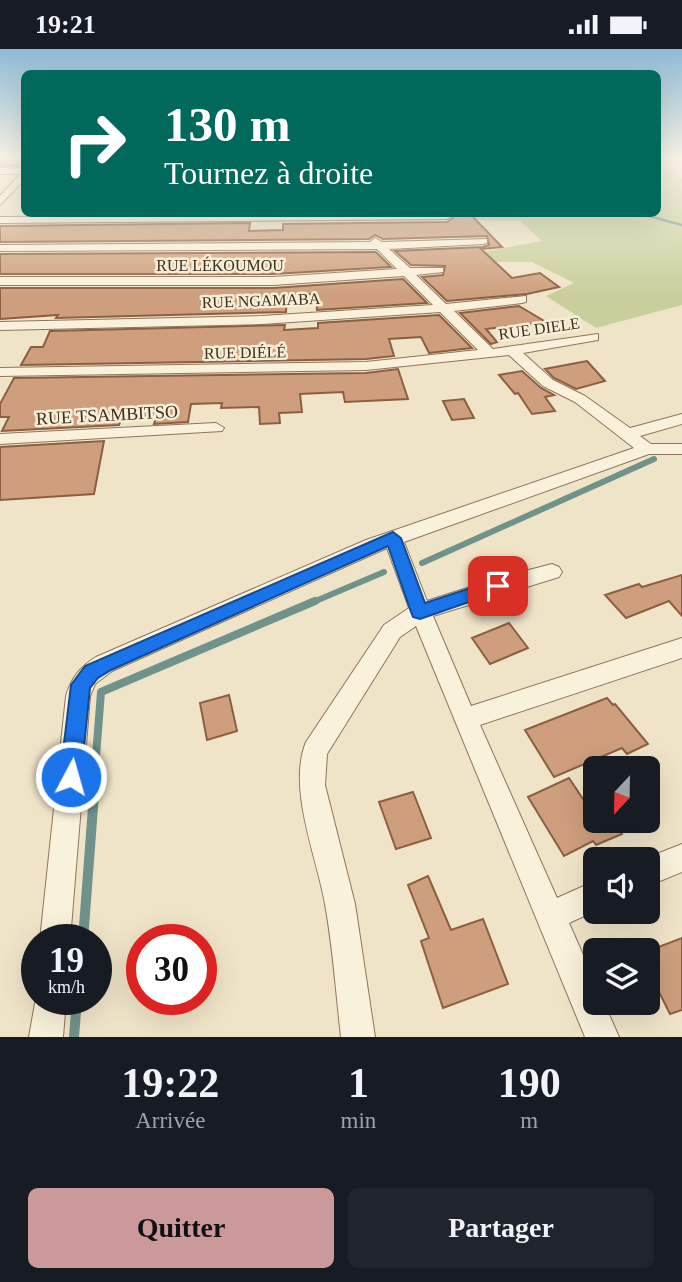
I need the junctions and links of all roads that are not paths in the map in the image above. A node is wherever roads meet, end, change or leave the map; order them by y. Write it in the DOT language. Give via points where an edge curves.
graph roads {
  1 [pos="209,217"];
  2 [pos="350,217"];
  3 [pos="0,220"];
  4 [pos="483,241"];
  5 [pos="379,244"];
  6 [pos="0,248"];
  7 [pos="439,270"];
  8 [pos="408,274"];
  9 [pos="0,281"];
  10 [pos="522,299"];
  11 [pos="445,309"];
  12 [pos="0,325"];
  13 [pos="593,337"];
  14 [pos="512,351"];
  15 [pos="489,353"];
  16 [pos="0,372"];
  17 [pos="682,419"];
  18 [pos="216,428"];
  19 [pos="627,434"];
  20 [pos="0,439"];
  21 [pos="647,449"];
  22 [pos="682,449"];
  23 [pos="393,538"];
  24 [pos="552,572"];
  25 [pos="420,612"];
  26 [pos="682,648"];
  27 [pos="465,719"];
  28 [pos="682,858"];
  29 [pos="660,867"];
  30 [pos="583,901"];
  31 [pos="552,915"];
  32 [pos="57,924"];
  33 [pos="48,1015"];
  34 [pos="46,1037"];
  35 [pos="358,1037"];
  36 [pos="602,1037"];
  1 -- 3 [label="street"];
  2 -- 5 [label="street"];
  4 -- 5 [label="street"];
  5 -- 6 [label="street"];
  5 -- 8 [label="street"];
  7 -- 8 [label="street, RUE LÉKOUMOU"];
  8 -- 9 [label="street, RUE LÉKOUMOU" via="273,281"];
  8 -- 11 [label="street"];
  10 -- 11 [label="street, RUE NGAMABA"];
  11 -- 12 [label="street, RUE NGAMABA"];
  11 -- 15 [label="street"];
  13 -- 14 [label="street, RUE DIELE"];
  14 -- 15 [label="street, RUE DIELE"];
  14 -- 19 [label="street" via="548,383"];
  15 -- 16 [label="street, RUE DIÉLÉ" via="366,366"];
  17 -- 19 [label="street"];
  18 -- 20 [label="street, RUE TSAMBITSO"];
  19 -- 21 [label="street"];
  21 -- 22 [label="street"];
  21 -- 23 [label="street"];
  23 -- 25 [label="street"];
  23 -- 32 [label="street" via="117,658 80,685"];
  24 -- 25 [label="street"];
  25 -- 27 [label="street"];
  25 -- 35 [label="street" via="393,631 315,751 312,785 340,904"];
  26 -- 27 [label="street"];
  27 -- 31 [label="street"];
  28 -- 29 [label="street"];
  30 -- 31 [label="street"];
  31 -- 36 [label="street"];
  33 -- 34 [label="street"];
}
